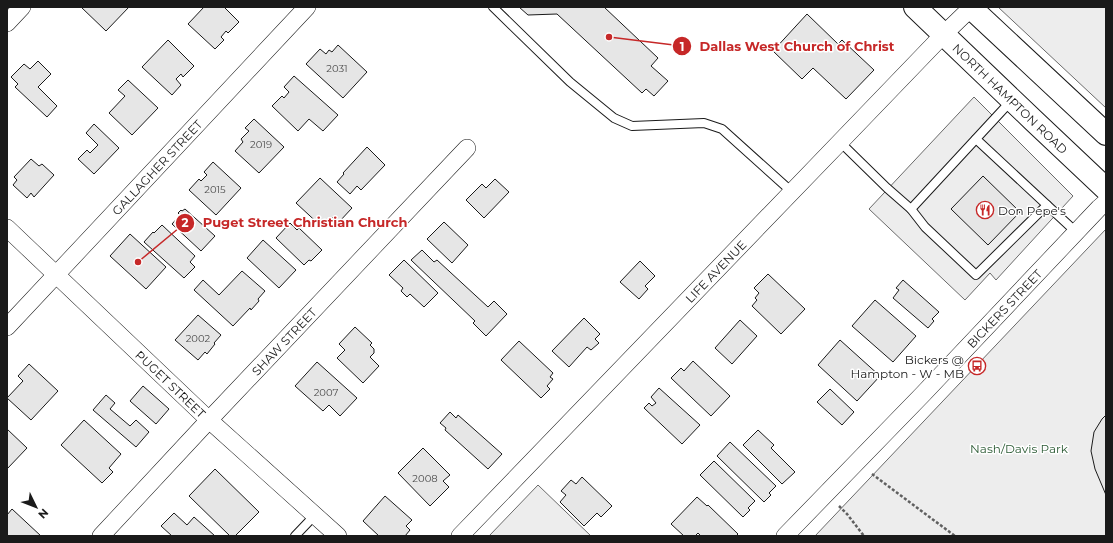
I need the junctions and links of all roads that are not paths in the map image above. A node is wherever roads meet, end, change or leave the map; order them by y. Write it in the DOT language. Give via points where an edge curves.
graph roads {
  1 [pos="22,7"];
  2 [pos="307,7"];
  3 [pos="493,7"];
  4 [pos="915,7"];
  5 [pos="971,7"];
  6 [pos="7,23"];
  7 [pos="944,34"];
  8 [pos="1012,100"];
  9 [pos="1106,134"];
  10 [pos="976,140"];
  11 [pos="840,142"];
  12 [pos="467,148"];
  13 [pos="1106,189"];
  14 [pos="792,192"];
  15 [pos="1106,202"];
  16 [pos="1047,205"];
  17 [pos="911,209"];
  18 [pos="7,228"];
  19 [pos="1076,232"];
  20 [pos="56,275"];
  21 [pos="7,327"];
  22 [pos="209,420"];
  23 [pos="315,515"];
  24 [pos="101,536"];
  25 [pos="295,536"];
  26 [pos="338,536"];
  27 [pos="460,536"];
  28 [pos="785,536"];
  1 -- 6 [label="street"];
  2 -- 20 [label="street, GALLAGHER STREET"];
  3 -- 14 [label="lane" via="570,82 614,118 632,126 704,122 722,129"];
  4 -- 7 [label="main road, NORTH HAMPTON ROAD"];
  5 -- 7 [label="street, LIFE AVENUE"];
  5 -- 9 [label="main road"];
  7 -- 8 [label="main road, NORTH HAMPTON ROAD"];
  7 -- 11 [label="street, LIFE AVENUE"];
  8 -- 10 [label="lane"];
  8 -- 13 [label="main road, NORTH HAMPTON ROAD"];
  10 -- 16 [label="lane"];
  10 -- 17 [label="lane"];
  11 -- 14 [label="street, LIFE AVENUE"];
  11 -- 17 [label="lane"];
  12 -- 22 [label="street, SHAW STREET"];
  14 -- 27 [label="street, LIFE AVENUE"];
  15 -- 19 [label="street, BICKERS STREET"];
  16 -- 17 [label="lane" via="976,274 925,227"];
  16 -- 19 [label="lane"];
  18 -- 20 [label="street, PUGET STREET"];
  19 -- 28 [label="street, BICKERS STREET"];
  20 -- 21 [label="street, GALLAGHER STREET"];
  20 -- 22 [label="street, PUGET STREET"];
  22 -- 23 [label="street, PUGET STREET"];
  22 -- 24 [label="street, SHAW STREET"];
  23 -- 25 [label="lane"];
  23 -- 26 [label="street, PUGET STREET"];
}
